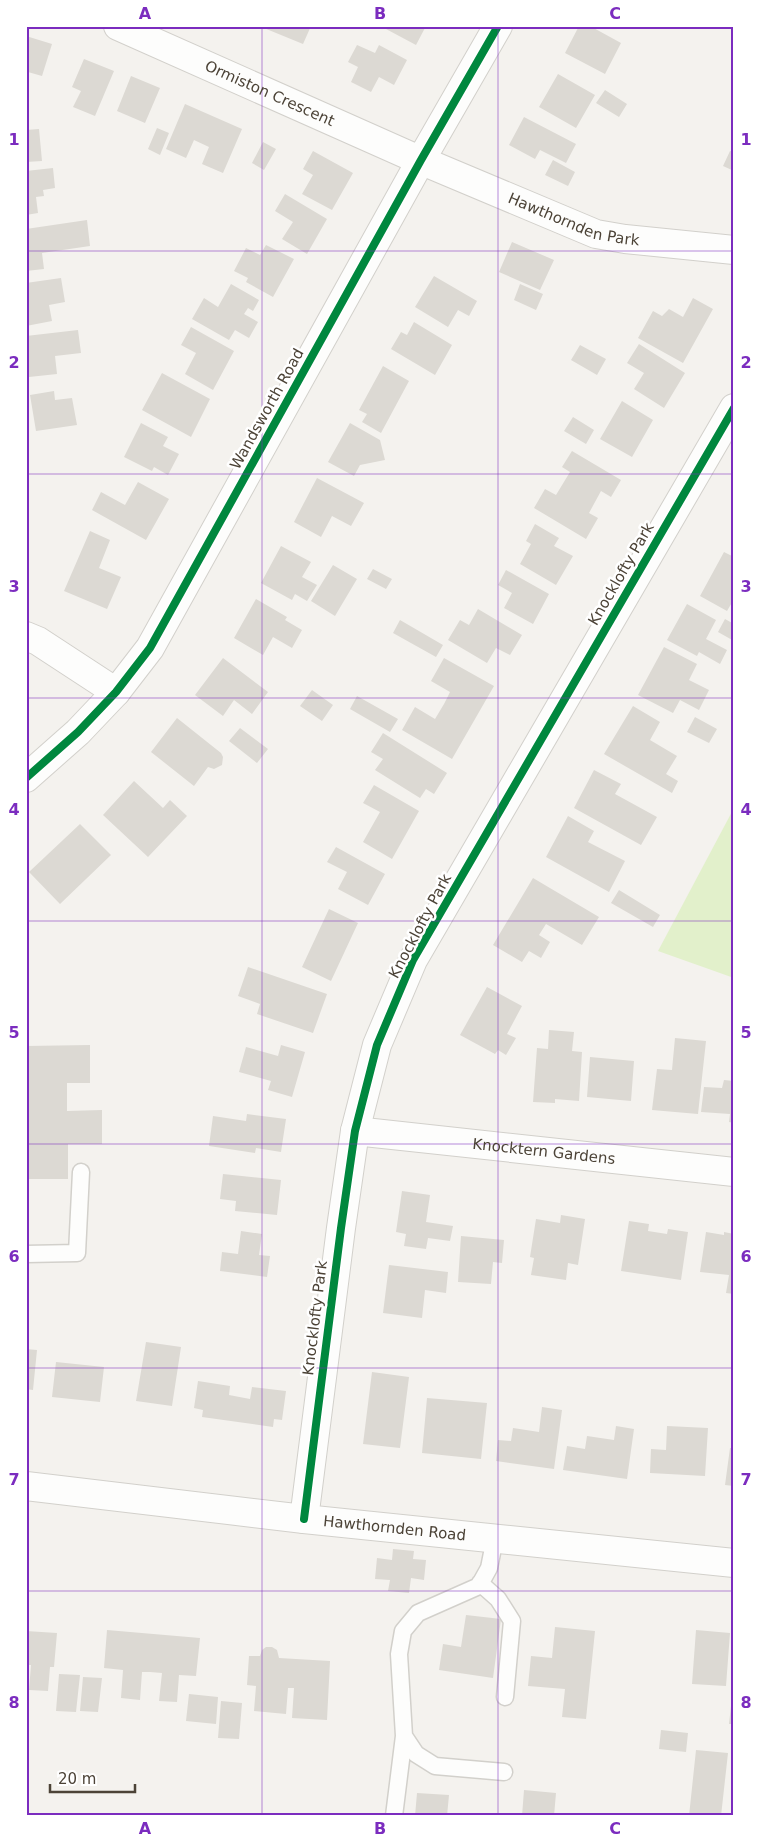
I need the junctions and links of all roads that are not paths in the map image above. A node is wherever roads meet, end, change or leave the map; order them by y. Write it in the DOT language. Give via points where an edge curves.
graph roads {
  1 [pos="118,26"];
  2 [pos="498,26"];
  3 [pos="421,160"];
  4 [pos="734,250"];
  5 [pos="734,408"];
  6 [pos="26,636"];
  7 [pos="116,692"];
  8 [pos="26,778"];
  9 [pos="355,1131"];
  10 [pos="81,1172"];
  11 [pos="734,1172"];
  12 [pos="26,1254"];
  13 [pos="26,1486"];
  14 [pos="304,1518"];
  15 [pos="495,1538"];
  16 [pos="734,1562"];
  17 [pos="480,1583"];
  18 [pos="505,1697"];
  19 [pos="404,1736"];
  20 [pos="504,1772"];
  21 [pos="394,1816"];
  1 -- 3 [label="street, Ormiston Crescent"];
  2 -- 3 [label="street, Wandsworth Road"];
  3 -- 4 [label="street, Hawthornden Park" via="596,234"];
  3 -- 7 [label="street, Wandsworth Road" via="150,648"];
  5 -- 9 [label="street, Knocklofty Park" via="413,960 377,1044"];
  6 -- 7 [label="street"];
  7 -- 8 [label="street, Wandsworth Road" via="78,732"];
  9 -- 11 [label="street, Knocktern Gardens"];
  9 -- 14 [label="street, Knocklofty Park"];
  10 -- 12 [label="lane" via="77,1253"];
  13 -- 14 [label="street, Hawthornden Road"];
  14 -- 15 [label="street, Hawthornden Road"];
  15 -- 16 [label="street, Hawthornden Road"];
  15 -- 17 [label="lane" via="489,1568"];
  17 -- 18 [label="lane" via="498,1599 512,1621"];
  17 -- 19 [label="lane" via="418,1613 403,1631 400,1654"];
  19 -- 20 [label="lane" via="416,1754 435,1766"];
  19 -- 21 [label="lane"];
}
